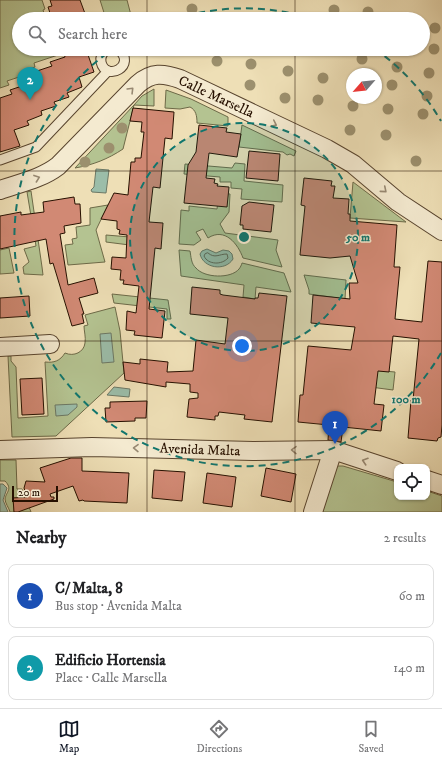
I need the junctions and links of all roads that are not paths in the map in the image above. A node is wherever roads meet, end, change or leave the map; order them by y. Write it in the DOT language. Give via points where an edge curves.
graph roads {
  1 [pos="101,56"];
  2 [pos="123,56"];
  3 [pos="108,71"];
  4 [pos="0,160"];
  5 [pos="0,190"];
  6 [pos="442,231"];
  7 [pos="50,344"];
  8 [pos="0,347"];
  9 [pos="0,450"];
  10 [pos="332,450"];
  11 [pos="394,470"];
  12 [pos="430,481"];
  13 [pos="442,484"];
  14 [pos="313,512"];
  1 -- 3 [label="lane" via="104,68"];
  2 -- 3 [label="lane" via="122,68"];
  3 -- 4 [label="lane" via="36,147"];
  5 -- 6 [label="street, Calle Marsella, one-way" via="50,172 138,84 151,76 167,74 327,149 353,164 398,202"];
  7 -- 8 [label="street"];
  10 -- 9 [label="street, Avenida Malta, one-way"];
  11 -- 10 [label="street, Avenida Malta, one-way"];
  10 -- 14 [label="street"];
  12 -- 13 [label="street"];
}
